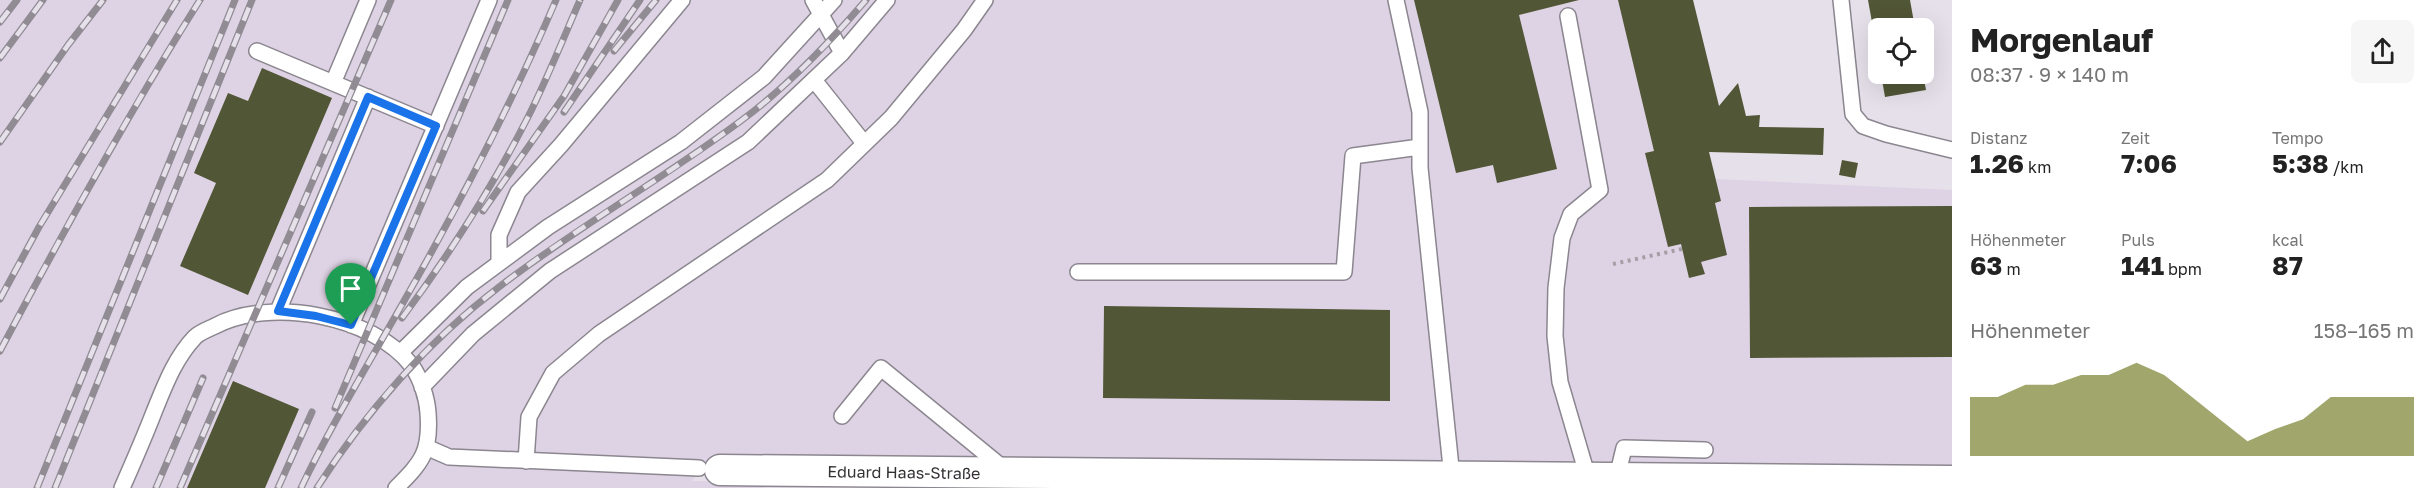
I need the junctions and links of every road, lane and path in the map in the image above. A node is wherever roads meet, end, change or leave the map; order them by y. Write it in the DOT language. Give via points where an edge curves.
graph roads {
  1 [pos="368,0"];
  2 [pos="489,0"];
  3 [pos="682,0"];
  4 [pos="813,0"];
  5 [pos="834,0"];
  6 [pos="887,0"];
  7 [pos="985,0"];
  8 [pos="1396,0"];
  9 [pos="1841,0"];
  10 [pos="822,15"];
  11 [pos="1568,16"];
  12 [pos="257,51"];
  13 [pos="842,53"];
  14 [pos="814,80"];
  15 [pos="333,83"];
  16 [pos="368,97"];
  17 [pos="436,126"];
  18 [pos="864,143"];
  19 [pos="1420,147"];
  20 [pos="1952,150"];
  21 [pos="1682,249"];
  22 [pos="499,263"];
  23 [pos="1613,264"];
  24 [pos="1078,272"];
  25 [pos="278,311"];
  26 [pos="351,325"];
  27 [pos="400,353"];
  28 [pos="422,387"];
  29 [pos="842,416"];
  30 [pos="426,447"];
  31 [pos="1705,450"];
  32 [pos="526,461"];
  33 [pos="710,469"];
  34 [pos="1010,474"];
  35 [pos="1452,477"];
  36 [pos="1952,481"];
  37 [pos="1606,483"];
  38 [pos="122,488"];
  39 [pos="396,488"];
  1 -- 15 [label="lane"];
  2 -- 17 [label="lane"];
  3 -- 22 [label="lane" via="518,192 499,235"];
  4 -- 10 [label="lane"];
  5 -- 10 [label="lane"];
  6 -- 13 [label="lane"];
  7 -- 18 [label="lane" via="898,109"];
  8 -- 19 [label="lane" via="1420,112"];
  9 -- 20 [label="lane" via="1854,114 1863,126"];
  10 -- 13 [label="lane"];
  10 -- 22 [label="lane" via="764,77 681,142"];
  11 -- 37 [label="lane" via="1600,190 1571,214 1562,238 1555,336 1560,382"];
  12 -- 15 [label="lane"];
  13 -- 14 [label="lane"];
  14 -- 18 [label="lane"];
  14 -- 28 [label="lane" via="748,142 550,271 472,334"];
  15 -- 16 [label="lane"];
  16 -- 17 [label="lane"];
  16 -- 25 [label="lane"];
  17 -- 26 [label="lane"];
  18 -- 32 [label="lane" via="826,180 599,334 553,373 529,417"];
  19 -- 24 [label="lane" via="1353,156 1344,272"];
  19 -- 35 [label="lane"];
  21 -- 23 [label="path"];
  22 -- 27 [label="lane" via="467,287"];
  25 -- 26 [label="lane"];
  25 -- 38 [label="lane" via="230,318 197,335 175,363"];
  26 -- 27 [label="lane"];
  27 -- 28 [label="lane" via="413,367"];
  28 -- 30 [label="lane" via="430,438"];
  29 -- 34 [label="lane" via="881,368"];
  30 -- 32 [label="lane" via="449,457"];
  30 -- 39 [label="lane" via="416,468"];
  31 -- 37 [label="lane" via="1624,448"];
  32 -- 33 [label="lane"];
  33 -- 34 [label="street, Eduard Haas-Straße"];
  34 -- 35 [label="street, Eduard Haas-Straße"];
  35 -- 37 [label="street, Eduard Haas-Straße"];
  36 -- 37 [label="street, Eduard Haas-Straße"];
}
